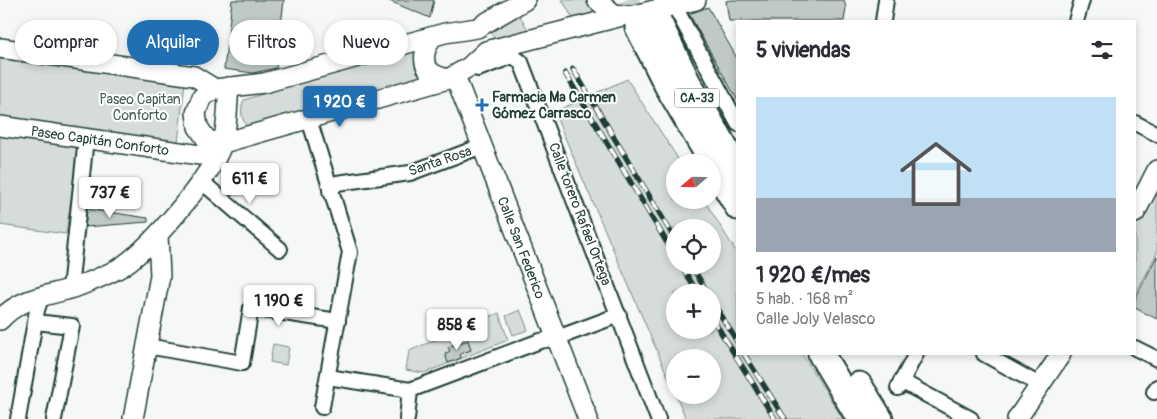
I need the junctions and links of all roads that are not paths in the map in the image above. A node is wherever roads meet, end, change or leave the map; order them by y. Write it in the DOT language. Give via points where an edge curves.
graph roads {
  1 [pos="525,0"];
  2 [pos="597,0"];
  3 [pos="696,0"];
  4 [pos="886,0"];
  5 [pos="1082,0"];
  6 [pos="649,14"];
  7 [pos="883,20"];
  8 [pos="1076,20"];
  9 [pos="477,28"];
  10 [pos="432,37"];
  11 [pos="0,48"];
  12 [pos="486,51"];
  13 [pos="457,74"];
  14 [pos="222,88"];
  15 [pos="309,119"];
  16 [pos="736,122"];
  17 [pos="1136,124"];
  18 [pos="0,126"];
  19 [pos="1157,134"];
  20 [pos="86,138"];
  21 [pos="223,144"];
  22 [pos="482,146"];
  23 [pos="707,154"];
  24 [pos="736,167"];
  25 [pos="1157,170"];
  26 [pos="721,179"];
  27 [pos="201,182"];
  28 [pos="334,187"];
  29 [pos="1140,191"];
  30 [pos="736,205"];
  31 [pos="1136,209"];
  32 [pos="158,235"];
  33 [pos="280,250"];
  34 [pos="70,289"];
  35 [pos="42,295"];
  36 [pos="619,315"];
  37 [pos="338,321"];
  38 [pos="1,322"];
  39 [pos="35,322"];
  40 [pos="557,338"];
  41 [pos="147,346"];
  42 [pos="1136,348"];
  43 [pos="822,355"];
  44 [pos="842,355"];
  45 [pos="915,355"];
  46 [pos="986,355"];
  47 [pos="1060,355"];
  48 [pos="1157,359"];
  49 [pos="328,377"];
  50 [pos="1040,384"];
  51 [pos="410,390"];
  52 [pos="322,407"];
  53 [pos="1023,414"];
  54 [pos="18,419"];
  55 [pos="54,419"];
  56 [pos="133,419"];
  57 [pos="407,419"];
  58 [pos="588,419"];
  59 [pos="658,419"];
  60 [pos="860,419"];
  61 [pos="880,419"];
  62 [pos="971,419"];
  1 -- 9 [label="street"];
  2 -- 6 [label="street" via="607,10"];
  3 -- 6 [label="street"];
  4 -- 7 [label="street"];
  5 -- 8 [label="street"];
  6 -- 12 [label="street"];
  6 -- 16 [label="street"];
  6 -- 23 [label="highway, CA-33" via="664,79"];
  6 -- 24 [label="highway, CA-33"];
  9 -- 10 [label="street"];
  9 -- 12 [label="street"];
  10 -- 13 [label="street" via="424,55 430,72 436,76"];
  10 -- 14 [label="street" via="264,83"];
  11 -- 14 [label="street" via="194,76"];
  12 -- 13 [label="street"];
  13 -- 15 [label="street"];
  13 -- 22 [label="street, Calle San Federico"];
  13 -- 36 [label="street, Calle torero Rafael Ortega" via="516,57 532,88"];
  14 -- 21 [label="street"];
  14 -- 21 [label="street" via="202,97 196,119 208,140"];
  15 -- 21 [label="street"];
  15 -- 28 [label="street"];
  17 -- 19 [label="street"];
  18 -- 20 [label="street, Paseo Capitán Conforto"];
  20 -- 21 [label="street, Paseo Capitán Conforto" via="200,155"];
  20 -- 34 [label="street"];
  21 -- 27 [label="street"];
  22 -- 28 [label="street, Santa Rosa" via="410,173"];
  22 -- 40 [label="street, Calle San Federico"];
  25 -- 29 [label="street"];
  26 -- 30 [label="highway, CA-33"];
  27 -- 32 [label="street"];
  27 -- 33 [label="street"];
  28 -- 37 [label="street" via="350,252"];
  29 -- 31 [label="street"];
  32 -- 34 [label="street" via="126,264"];
  32 -- 41 [label="street" via="160,276"];
  34 -- 35 [label="street"];
  35 -- 38 [label="street" via="8,311"];
  35 -- 39 [label="street"];
  36 -- 40 [label="street"];
  36 -- 59 [label="street, Calle torero Rafael Ortega"];
  37 -- 41 [label="street" via="252,308 242,363"];
  37 -- 49 [label="street"];
  39 -- 54 [label="street"];
  39 -- 55 [label="street" via="72,326"];
  40 -- 51 [label="street" via="540,341"];
  40 -- 58 [label="street, Calle San Federico"];
  41 -- 56 [label="street"];
  42 -- 48 [label="street"];
  43 -- 60 [label="highway"];
  44 -- 61 [label="highway"];
  45 -- 62 [label="street" via="899,385"];
  46 -- 50 [label="street"];
  47 -- 50 [label="street"];
  49 -- 51 [label="street"];
  49 -- 52 [label="street"];
  50 -- 53 [label="street"];
  51 -- 57 [label="street"];
}
